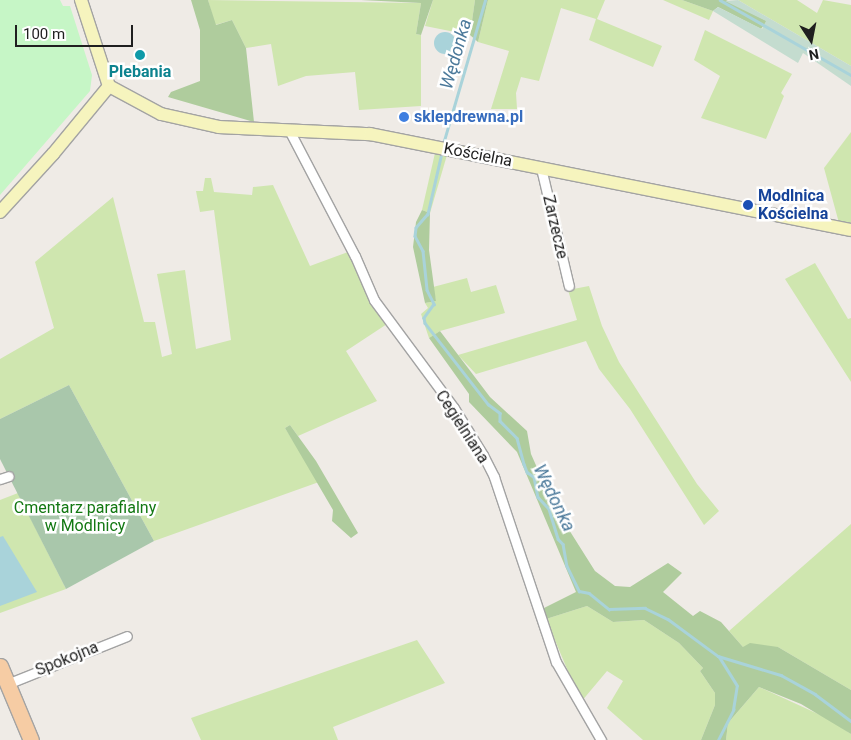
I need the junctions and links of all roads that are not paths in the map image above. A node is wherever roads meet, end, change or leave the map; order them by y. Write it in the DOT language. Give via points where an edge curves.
graph roads {
  1 [pos="81,0"];
  2 [pos="109,86"];
  3 [pos="289,130"];
  4 [pos="541,168"];
  5 [pos="0,212"];
  6 [pos="851,230"];
  7 [pos="569,286"];
  8 [pos="126,636"];
  9 [pos="0,666"];
  10 [pos="4,688"];
  11 [pos="20,740"];
  12 [pos="31,740"];
  13 [pos="601,740"];
  1 -- 2 [label="street"];
  2 -- 3 [label="street, Kościelna" via="161,114 219,127"];
  2 -- 5 [label="street" via="54,154"];
  3 -- 4 [label="street, Kościelna" via="370,134"];
  3 -- 13 [label="street, Cegielniana" via="355,256 374,300 483,455 494,477 556,662"];
  4 -- 6 [label="street, Kościelna"];
  4 -- 7 [label="street, Zarzecze"];
  8 -- 10 [label="street, Spokojna"];
  9 -- 10 [label="main road"];
  10 -- 11 [label="main road"];
  10 -- 12 [label="main road"];
}
